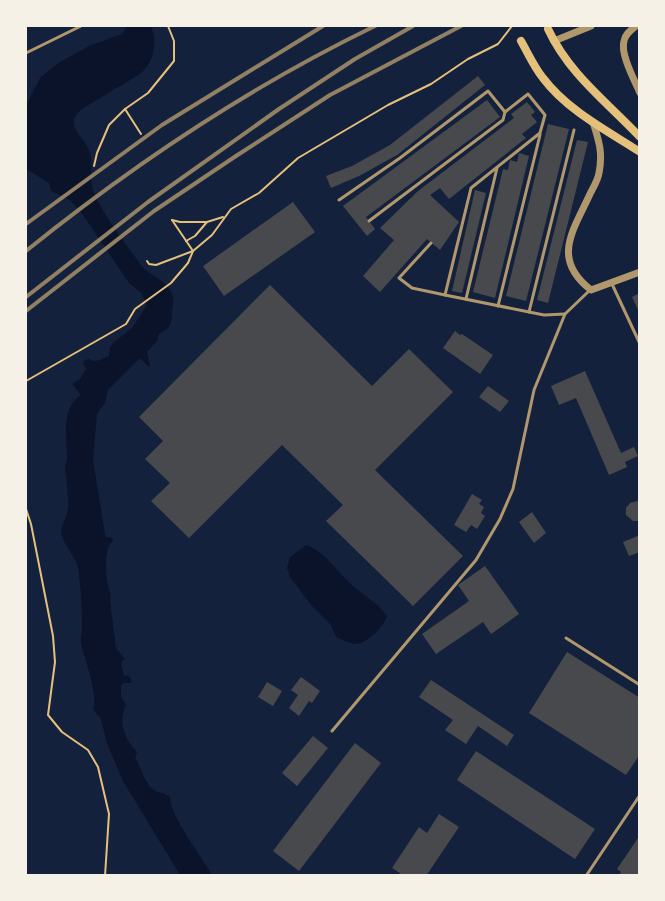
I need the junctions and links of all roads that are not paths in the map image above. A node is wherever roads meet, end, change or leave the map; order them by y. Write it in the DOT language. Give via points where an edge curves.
graph roads {
  1 [pos="81,26"];
  2 [pos="591,26"];
  3 [pos="636,26"];
  4 [pos="548,29"];
  5 [pos="521,41"];
  6 [pos="554,41"];
  7 [pos="26,53"];
  8 [pos="639,93"];
  9 [pos="505,112"];
  10 [pos="592,122"];
  11 [pos="574,130"];
  12 [pos="540,133"];
  13 [pos="639,137"];
  14 [pos="639,152"];
  15 [pos="497,167"];
  16 [pos="339,200"];
  17 [pos="369,221"];
  18 [pos="431,243"];
  19 [pos="639,272"];
  20 [pos="611,282"];
  21 [pos="591,290"];
  22 [pos="445,295"];
  23 [pos="466,299"];
  24 [pos="498,306"];
  25 [pos="529,312"];
  26 [pos="565,314"];
  27 [pos="639,344"];
  28 [pos="566,638"];
  29 [pos="639,685"];
  30 [pos="332,731"];
  31 [pos="639,795"];
  32 [pos="586,876"];
  1 -- 7 [label="lane"];
  2 -- 6 [label="street"];
  3 -- 8 [label="street" via="627,33 623,46"];
  4 -- 6 [label="main road"];
  5 -- 10 [label="main road" via="543,78"];
  6 -- 13 [label="main road" via="586,85"];
  9 -- 12 [label="lane" via="528,94 544,115"];
  9 -- 16 [label="lane" via="488,91"];
  9 -- 17 [label="lane" via="503,120"];
  10 -- 14 [label="main road"];
  10 -- 21 [label="street" via="601,149 599,175 569,246 572,271"];
  11 -- 25 [label="lane"];
  12 -- 15 [label="lane"];
  12 -- 24 [label="lane"];
  15 -- 22 [label="lane" via="471,188"];
  15 -- 23 [label="lane"];
  18 -- 22 [label="lane" via="399,278 412,288"];
  19 -- 20 [label="street"];
  20 -- 21 [label="street"];
  20 -- 27 [label="lane"];
  21 -- 26 [label="lane"];
  22 -- 23 [label="lane"];
  23 -- 24 [label="lane"];
  24 -- 25 [label="lane"];
  25 -- 26 [label="lane"];
  26 -- 30 [label="lane" via="534,390 513,489 500,519 476,560"];
  28 -- 29 [label="lane"];
  31 -- 32 [label="lane"];
}
